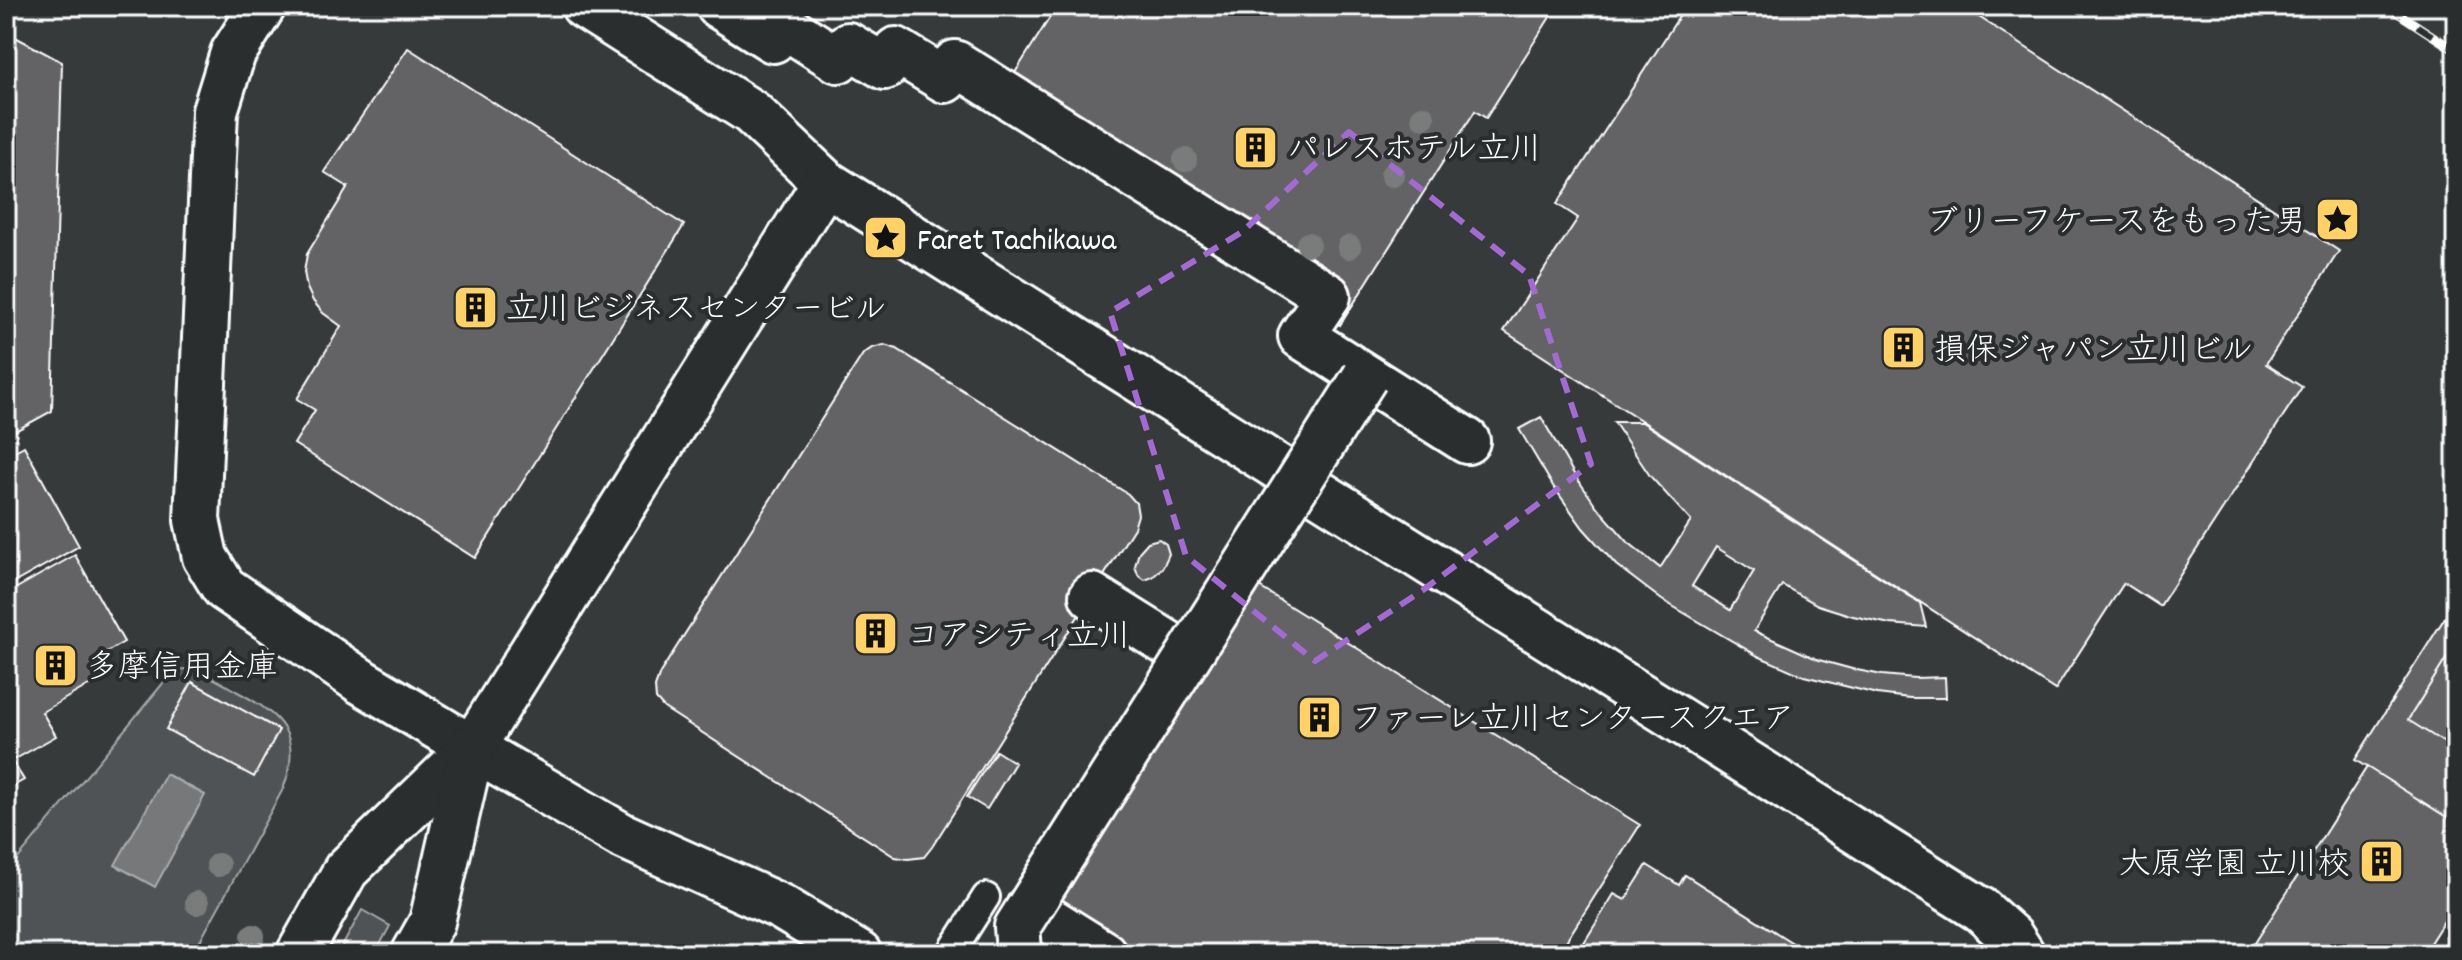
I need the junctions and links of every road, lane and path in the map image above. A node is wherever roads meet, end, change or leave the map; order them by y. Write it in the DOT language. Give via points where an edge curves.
graph roads {
  1 [pos="263,6"];
  2 [pos="584,6"];
  3 [pos="719,6"];
  4 [pos="825,182"];
  5 [pos="1365,377"];
  6 [pos="1462,431"];
  7 [pos="1092,596"];
  8 [pos="1188,656"];
  9 [pos="472,748"];
  10 [pos="1048,890"];
  11 [pos="986,897"];
  12 [pos="1024,952"];
  13 [pos="299,954"];
  14 [pos="414,954"];
  15 [pos="859,954"];
  16 [pos="950,954"];
  17 [pos="1104,954"];
  18 [pos="2022,954"];
  1 -- 9 [label="street" via="233,53 215,111 197,520 205,557 224,588 362,682"];
  2 -- 4 [label="street" via="751,112"];
  3 -- 5 [label="street" via="773,40 783,25 829,30 838,60 848,45 885,67 896,50 945,80 955,63 990,73 1328,296 1301,336"];
  4 -- 9 [label="street"];
  4 -- 18 [label="street" via="1981,910"];
  5 -- 6 [label="street"];
  5 -- 8 [label="street, bridge" via="1232,605"];
  7 -- 8 [label="street"];
  8 -- 10 [label="street, bridge"];
  9 -- 13 [label="street" via="346,870"];
  9 -- 14 [label="street" via="432,922"];
  9 -- 15 [label="street" via="621,835 781,907"];
  10 -- 12 [label="street, bridge" via="1017,927"];
  10 -- 17 [label="street"];
  11 -- 16 [label="lane"];
}
